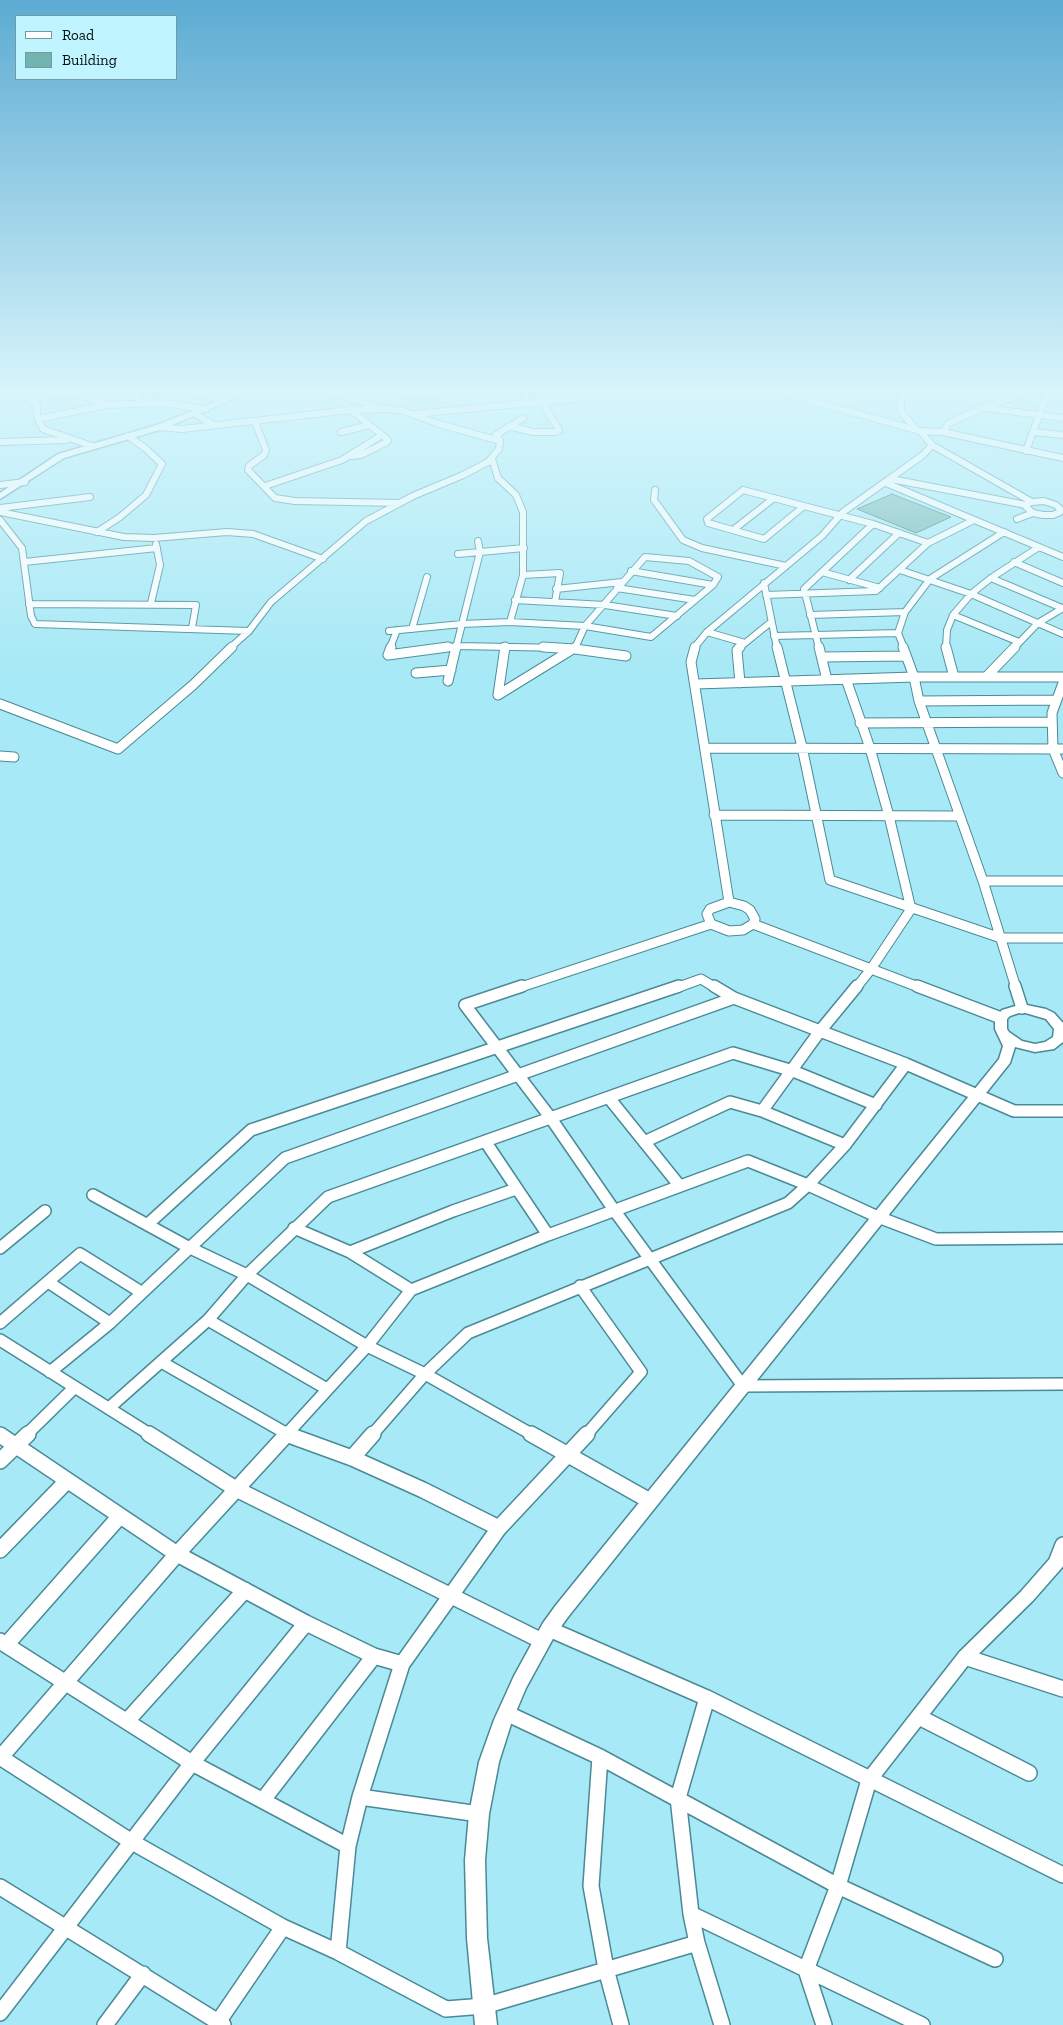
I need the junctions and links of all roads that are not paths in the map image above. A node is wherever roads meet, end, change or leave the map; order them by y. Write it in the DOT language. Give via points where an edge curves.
graph roads {
  1 [pos="19,486"];
  2 [pos="149,486"];
  3 [pos="265,486"];
  4 [pos="438,486"];
  5 [pos="506,486"];
  6 [pos="882,486"];
  7 [pos="899,486"];
  8 [pos="916,486"];
  9 [pos="999,486"];
  10 [pos="655,490"];
  11 [pos="0,497"];
  12 [pos="90,497"];
  13 [pos="774,498"];
  14 [pos="1063,498"];
  15 [pos="401,503"];
  16 [pos="1050,503"];
  17 [pos="1029,504"];
  18 [pos="804,506"];
  19 [pos="0,510"];
  20 [pos="1033,513"];
  21 [pos="1059,513"];
  22 [pos="841,515"];
  23 [pos="1017,519"];
  24 [pos="0,520"];
  25 [pos="974,520"];
  26 [pos="1063,521"];
  27 [pos="873,524"];
  28 [pos="733,530"];
  29 [pos="97,532"];
  30 [pos="1004,532"];
  31 [pos="900,533"];
  32 [pos="154,538"];
  33 [pos="478,541"];
  34 [pos="928,544"];
  35 [pos="1039,547"];
  36 [pos="157,548"];
  37 [pos="524,548"];
  38 [pos="480,552"];
  39 [pos="458,554"];
  40 [pos="1063,558"];
  41 [pos="323,559"];
  42 [pos="24,562"];
  43 [pos="1014,562"];
  44 [pos="786,566"];
  45 [pos="900,570"];
  46 [pos="631,571"];
  47 [pos="822,572"];
  48 [pos="523,575"];
  49 [pos="427,577"];
  50 [pos="992,578"];
  51 [pos="850,580"];
  52 [pos="930,580"];
  53 [pos="764,583"];
  54 [pos="1063,583"];
  55 [pos="713,584"];
  56 [pos="620,585"];
  57 [pos="880,588"];
  58 [pos="556,589"];
  59 [pos="972,594"];
  60 [pos="766,595"];
  61 [pos="805,595"];
  62 [pos="515,600"];
  63 [pos="696,600"];
  64 [pos="554,602"];
  65 [pos="151,603"];
  66 [pos="30,604"];
  67 [pos="603,605"];
  68 [pos="1063,608"];
  69 [pos="905,612"];
  70 [pos="810,615"];
  71 [pos="953,615"];
  72 [pos="677,616"];
  73 [pos="510,622"];
  74 [pos="771,622"];
  75 [pos="1038,623"];
  76 [pos="462,624"];
  77 [pos="585,626"];
  78 [pos="192,628"];
  79 [pos="412,629"];
  80 [pos="249,631"];
  81 [pos="707,632"];
  82 [pos="898,633"];
  83 [pos="815,634"];
  84 [pos="1063,634"];
  85 [pos="774,636"];
  86 [pos="1019,642"];
  87 [pos="745,643"];
  88 [pos="457,646"];
  89 [pos="505,646"];
  90 [pos="575,649"];
  91 [pos="626,656"];
  92 [pos="906,656"];
  93 [pos="823,657"];
  94 [pos="451,670"];
  95 [pos="416,673"];
  96 [pos="987,676"];
  97 [pos="914,677"];
  98 [pos="954,677"];
  99 [pos="1063,678"];
  100 [pos="846,679"];
  101 [pos="827,680"];
  102 [pos="448,681"];
  103 [pos="785,681"];
  104 [pos="740,683"];
  105 [pos="696,684"];
  106 [pos="1063,684"];
  107 [pos="1056,700"];
  108 [pos="919,701"];
  109 [pos="0,704"];
  110 [pos="927,722"];
  111 [pos="1052,722"];
  112 [pos="860,723"];
  113 [pos="802,747"];
  114 [pos="705,748"];
  115 [pos="870,748"];
  116 [pos="938,749"];
  117 [pos="1053,749"];
  118 [pos="1063,749"];
  119 [pos="0,756"];
  120 [pos="14,757"];
  121 [pos="1063,773"];
  122 [pos="714,815"];
  123 [pos="817,816"];
  124 [pos="889,816"];
  125 [pos="960,816"];
  126 [pos="983,881"];
  127 [pos="1063,881"];
  128 [pos="729,902"];
  129 [pos="911,909"];
  130 [pos="711,924"];
  131 [pos="753,924"];
  132 [pos="1002,938"];
  133 [pos="1063,938"];
  134 [pos="871,969"];
  135 [pos="734,998"];
  136 [pos="1022,1008"];
  137 [pos="1050,1016"];
  138 [pos="1001,1018"];
  139 [pos="1063,1022"];
  140 [pos="820,1031"];
  141 [pos="1005,1035"];
  142 [pos="1060,1037"];
  143 [pos="498,1047"];
  144 [pos="1035,1048"];
  145 [pos="1005,1060"];
  146 [pos="906,1064"];
  147 [pos="793,1071"];
  148 [pos="518,1076"];
  149 [pos="976,1096"];
  150 [pos="609,1098"];
  151 [pos="876,1105"];
  152 [pos="762,1111"];
  153 [pos="1063,1112"];
  154 [pos="550,1117"];
  155 [pos="485,1141"];
  156 [pos="644,1142"];
  157 [pos="845,1145"];
  158 [pos="679,1185"];
  159 [pos="808,1185"];
  160 [pos="516,1189"];
  161 [pos="93,1195"];
  162 [pos="614,1210"];
  163 [pos="45,1211"];
  164 [pos="878,1217"];
  165 [pos="148,1224"];
  166 [pos="294,1228"];
  167 [pos="548,1235"];
  168 [pos="1063,1238"];
  169 [pos="0,1248"];
  170 [pos="188,1248"];
  171 [pos="350,1252"];
  172 [pos="650,1258"];
  173 [pos="247,1275"];
  174 [pos="48,1282"];
  175 [pos="580,1286"];
  176 [pos="411,1290"];
  177 [pos="141,1292"];
  178 [pos="208,1320"];
  179 [pos="0,1323"];
  180 [pos="110,1323"];
  181 [pos="0,1340"];
  182 [pos="367,1346"];
  183 [pos="162,1363"];
  184 [pos="50,1372"];
  185 [pos="425,1374"];
  186 [pos="1063,1384"];
  187 [pos="743,1386"];
  188 [pos="75,1387"];
  189 [pos="327,1389"];
  190 [pos="109,1408"];
  191 [pos="286,1434"];
  192 [pos="0,1435"];
  193 [pos="16,1446"];
  194 [pos="568,1455"];
  195 [pos="352,1458"];
  196 [pos="0,1461"];
  197 [pos="68,1481"];
  198 [pos="236,1489"];
  199 [pos="650,1500"];
  200 [pos="120,1516"];
  201 [pos="499,1528"];
  202 [pos="1063,1546"];
  203 [pos="0,1550"];
  204 [pos="177,1554"];
  205 [pos="1059,1564"];
  206 [pos="245,1590"];
  207 [pos="450,1594"];
  208 [pos="306,1623"];
  209 [pos="546,1635"];
  210 [pos="3,1643"];
  211 [pos="374,1656"];
  212 [pos="965,1657"];
  213 [pos="402,1664"];
  214 [pos="64,1682"];
  215 [pos="1063,1690"];
  216 [pos="707,1698"];
  217 [pos="506,1713"];
  218 [pos="919,1717"];
  219 [pos="128,1721"];
  220 [pos="0,1757"];
  221 [pos="600,1757"];
  222 [pos="192,1764"];
  223 [pos="1030,1773"];
  224 [pos="869,1780"];
  225 [pos="360,1797"];
  226 [pos="678,1798"];
  227 [pos="263,1800"];
  228 [pos="479,1814"];
  229 [pos="132,1842"];
  230 [pos="348,1846"];
  231 [pos="1063,1875"];
  232 [pos="838,1886"];
  233 [pos="0,1888"];
  234 [pos="691,1914"];
  235 [pos="283,1927"];
  236 [pos="67,1928"];
  237 [pos="697,1943"];
  238 [pos="338,1952"];
  239 [pos="996,1958"];
  240 [pos="606,1969"];
  241 [pos="806,1970"];
  242 [pos="143,1974"];
  243 [pos="484,2006"];
  244 [pos="0,2013"];
  245 [pos="219,2024"];
  246 [pos="105,2025"];
  247 [pos="486,2025"];
  248 [pos="621,2025"];
  249 [pos="722,2025"];
  250 [pos="824,2025"];
  251 [pos="922,2025"];
  1 -- 11 [label="street"];
  2 -- 29 [label="street" via="146,495 120,518"];
  3 -- 15 [label="street" via="280,500"];
  4 -- 15 [label="street"];
  5 -- 37 [label="street" via="522,506"];
  6 -- 22 [label="street"];
  7 -- 25 [label="street"];
  8 -- 17 [label="street"];
  9 -- 17 [label="street"];
  10 -- 44 [label="street" via="654,500 683,540 702,548"];
  12 -- 19 [label="street"];
  13 -- 18 [label="street"];
  13 -- 28 [label="street"];
  13 -- 28 [label="street" via="744,490 707,520"];
  14 -- 16 [label="street"];
  15 -- 41 [label="street" via="366,521"];
  16 -- 17 [label="street"];
  16 -- 21 [label="street" via="1059,507"];
  17 -- 20 [label="street" via="1027,509"];
  18 -- 22 [label="street"];
  18 -- 28 [label="street" via="764,539"];
  19 -- 29 [label="street"];
  20 -- 21 [label="street"];
  20 -- 23 [label="street"];
  21 -- 26 [label="street"];
  22 -- 27 [label="street"];
  22 -- 44 [label="street"];
  24 -- 42 [label="street" via="19,542"];
  25 -- 30 [label="street"];
  25 -- 34 [label="street"];
  27 -- 31 [label="street"];
  27 -- 47 [label="street"];
  29 -- 32 [label="street"];
  30 -- 35 [label="street"];
  30 -- 52 [label="street"];
  31 -- 34 [label="street"];
  31 -- 51 [label="street"];
  32 -- 36 [label="street"];
  32 -- 41 [label="street" via="227,532 253,534"];
  33 -- 38 [label="street"];
  34 -- 45 [label="street"];
  35 -- 40 [label="street"];
  35 -- 43 [label="street"];
  36 -- 42 [label="street"];
  36 -- 65 [label="street" via="160,565"];
  37 -- 38 [label="street"];
  37 -- 48 [label="street"];
  38 -- 39 [label="street"];
  38 -- 76 [label="street"];
  41 -- 80 [label="street" via="271,602"];
  42 -- 66 [label="street"];
  43 -- 50 [label="street"];
  43 -- 54 [label="street"];
  44 -- 53 [label="street"];
  45 -- 52 [label="street"];
  45 -- 57 [label="street"];
  46 -- 55 [label="street"];
  46 -- 55 [label="street" via="645,557 689,561 718,577"];
  46 -- 56 [label="street"];
  47 -- 51 [label="street"];
  47 -- 61 [label="street" via="804,589"];
  48 -- 58 [label="street" via="560,573"];
  48 -- 62 [label="street"];
  49 -- 79 [label="street"];
  50 -- 59 [label="street"];
  50 -- 68 [label="street"];
  51 -- 57 [label="street"];
  52 -- 59 [label="street"];
  52 -- 69 [label="street"];
  53 -- 60 [label="street"];
  53 -- 81 [label="street"];
  55 -- 63 [label="street"];
  56 -- 58 [label="street"];
  56 -- 63 [label="street"];
  56 -- 67 [label="street"];
  57 -- 61 [label="street" via="876,591"];
  58 -- 64 [label="street"];
  59 -- 71 [label="street"];
  59 -- 75 [label="street"];
  60 -- 61 [label="street"];
  60 -- 74 [label="street"];
  61 -- 70 [label="street"];
  62 -- 64 [label="street"];
  62 -- 73 [label="street"];
  63 -- 72 [label="street"];
  64 -- 67 [label="street"];
  65 -- 66 [label="street"];
  65 -- 78 [label="street" via="196,605"];
  66 -- 78 [label="street" via="35,624"];
  67 -- 72 [label="street"];
  67 -- 77 [label="street"];
  68 -- 75 [label="street"];
  69 -- 70 [label="street"];
  69 -- 82 [label="street"];
  70 -- 83 [label="street"];
  71 -- 86 [label="street"];
  71 -- 98 [label="street" via="946,630 946,650"];
  72 -- 77 [label="street" via="651,637"];
  73 -- 76 [label="street"];
  73 -- 77 [label="street"];
  74 -- 85 [label="street"];
  74 -- 87 [label="street"];
  75 -- 84 [label="street"];
  75 -- 86 [label="street"];
  76 -- 79 [label="street"];
  76 -- 88 [label="street"];
  77 -- 90 [label="street"];
  78 -- 80 [label="street"];
  79 -- 88 [label="street" via="393,631 388,655"];
  80 -- 109 [label="street" via="193,685 118,748"];
  81 -- 87 [label="street"];
  81 -- 105 [label="street" via="694,649 691,662"];
  82 -- 83 [label="street"];
  82 -- 92 [label="street"];
  83 -- 85 [label="street"];
  83 -- 93 [label="street"];
  85 -- 103 [label="street"];
  86 -- 96 [label="street"];
  87 -- 104 [label="street" via="737,650"];
  88 -- 89 [label="street"];
  88 -- 94 [label="street"];
  89 -- 90 [label="street"];
  89 -- 90 [label="street" via="498,695"];
  90 -- 91 [label="street"];
  92 -- 93 [label="street"];
  92 -- 97 [label="street"];
  93 -- 101 [label="street"];
  94 -- 95 [label="street"];
  94 -- 102 [label="street"];
  96 -- 98 [label="street"];
  96 -- 99 [label="street"];
  97 -- 98 [label="street"];
  97 -- 100 [label="street"];
  97 -- 108 [label="street"];
  100 -- 101 [label="street"];
  100 -- 112 [label="street"];
  101 -- 103 [label="street"];
  103 -- 104 [label="street"];
  103 -- 113 [label="street"];
  104 -- 105 [label="street"];
  105 -- 114 [label="street"];
  106 -- 107 [label="street"];
  107 -- 108 [label="street"];
  107 -- 111 [label="street"];
  108 -- 110 [label="street"];
  110 -- 111 [label="street"];
  110 -- 112 [label="street"];
  110 -- 116 [label="street"];
  111 -- 117 [label="street"];
  112 -- 115 [label="street"];
  113 -- 114 [label="street"];
  113 -- 115 [label="street"];
  113 -- 123 [label="street"];
  114 -- 122 [label="street"];
  115 -- 116 [label="street"];
  115 -- 124 [label="street"];
  116 -- 117 [label="street"];
  116 -- 125 [label="street"];
  117 -- 118 [label="street"];
  117 -- 121 [label="street"];
  119 -- 120 [label="street"];
  122 -- 123 [label="street"];
  122 -- 128 [label="street"];
  123 -- 124 [label="street"];
  123 -- 129 [label="street" via="830,880"];
  124 -- 125 [label="street"];
  124 -- 129 [label="street"];
  125 -- 126 [label="street"];
  126 -- 127 [label="street"];
  126 -- 132 [label="street"];
  128 -- 130 [label="street" via="710,909 707,914"];
  128 -- 131 [label="street" via="750,910 754,914"];
  129 -- 132 [label="street"];
  129 -- 134 [label="street"];
  130 -- 131 [label="street" via="729,932 743,930"];
  130 -- 143 [label="street" via="465,1005"];
  131 -- 134 [label="street"];
  132 -- 133 [label="street"];
  132 -- 136 [label="street"];
  134 -- 138 [label="street"];
  134 -- 140 [label="street"];
  135 -- 140 [label="street"];
  135 -- 143 [label="street" via="701,979"];
  135 -- 148 [label="street"];
  136 -- 137 [label="street"];
  136 -- 138 [label="street"];
  137 -- 139 [label="street"];
  137 -- 142 [label="street" via="1060,1028"];
  138 -- 141 [label="street" via="1001,1029"];
  140 -- 146 [label="street"];
  140 -- 147 [label="street"];
  141 -- 144 [label="street" via="1018,1044"];
  141 -- 145 [label="street" via="1010,1046"];
  142 -- 144 [label="street" via="1049,1046"];
  143 -- 148 [label="street"];
  143 -- 165 [label="street" via="251,1130"];
  144 -- 145 [label="street"];
  145 -- 149 [label="street"];
  146 -- 149 [label="street"];
  146 -- 151 [label="street"];
  147 -- 150 [label="street" via="733,1053"];
  147 -- 151 [label="street"];
  147 -- 152 [label="street"];
  148 -- 154 [label="street"];
  148 -- 170 [label="street" via="285,1158"];
  149 -- 153 [label="street" via="1014,1111"];
  149 -- 164 [label="street"];
  150 -- 154 [label="street"];
  150 -- 156 [label="street"];
  151 -- 157 [label="street"];
  152 -- 156 [label="street" via="730,1102"];
  152 -- 157 [label="street"];
  154 -- 155 [label="street"];
  154 -- 162 [label="street"];
  155 -- 160 [label="street"];
  155 -- 166 [label="street" via="328,1197"];
  156 -- 158 [label="street"];
  157 -- 159 [label="street"];
  158 -- 159 [label="street" via="748,1161"];
  158 -- 162 [label="street"];
  159 -- 164 [label="street"];
  159 -- 172 [label="street" via="788,1203"];
  160 -- 167 [label="street"];
  160 -- 171 [label="street"];
  161 -- 165 [label="street"];
  162 -- 167 [label="street"];
  162 -- 172 [label="street"];
  163 -- 169 [label="street"];
  164 -- 168 [label="street" via="936,1240"];
  164 -- 187 [label="street"];
  165 -- 170 [label="street"];
  166 -- 171 [label="street"];
  166 -- 173 [label="street"];
  167 -- 176 [label="street"];
  170 -- 173 [label="street"];
  170 -- 177 [label="street"];
  171 -- 176 [label="street"];
  172 -- 175 [label="street"];
  172 -- 187 [label="street"];
  173 -- 178 [label="street"];
  173 -- 182 [label="street"];
  174 -- 177 [label="street" via="80,1254"];
  174 -- 179 [label="street"];
  174 -- 180 [label="street"];
  175 -- 185 [label="street" via="468,1333"];
  175 -- 194 [label="street" via="641,1372"];
  176 -- 182 [label="street"];
  177 -- 180 [label="street"];
  178 -- 183 [label="street"];
  178 -- 189 [label="street"];
  180 -- 184 [label="street"];
  181 -- 184 [label="street"];
  182 -- 185 [label="street"];
  182 -- 189 [label="street"];
  183 -- 190 [label="street"];
  183 -- 191 [label="street"];
  184 -- 188 [label="street"];
  185 -- 194 [label="street"];
  185 -- 195 [label="street"];
  186 -- 187 [label="street"];
  187 -- 199 [label="street"];
  188 -- 190 [label="street"];
  188 -- 193 [label="street"];
  189 -- 191 [label="street"];
  190 -- 198 [label="street"];
  191 -- 195 [label="street"];
  191 -- 198 [label="street"];
  192 -- 193 [label="street"];
  193 -- 196 [label="street"];
  193 -- 197 [label="street"];
  194 -- 199 [label="street"];
  194 -- 201 [label="street"];
  195 -- 201 [label="street"];
  197 -- 200 [label="street"];
  197 -- 203 [label="street"];
  198 -- 204 [label="street"];
  198 -- 207 [label="street"];
  199 -- 209 [label="street"];
  200 -- 204 [label="street"];
  200 -- 210 [label="street"];
  201 -- 207 [label="street"];
  202 -- 205 [label="street"];
  204 -- 206 [label="street"];
  204 -- 214 [label="street"];
  205 -- 212 [label="street"];
  206 -- 208 [label="street"];
  206 -- 219 [label="street"];
  207 -- 209 [label="street"];
  207 -- 213 [label="street"];
  208 -- 211 [label="street"];
  208 -- 222 [label="street"];
  209 -- 216 [label="street"];
  209 -- 217 [label="street"];
  210 -- 214 [label="street"];
  211 -- 213 [label="street"];
  211 -- 227 [label="street"];
  212 -- 215 [label="street"];
  212 -- 218 [label="street"];
  213 -- 225 [label="street"];
  214 -- 219 [label="street"];
  214 -- 220 [label="street"];
  216 -- 224 [label="street"];
  216 -- 226 [label="street"];
  217 -- 221 [label="street"];
  217 -- 228 [label="street" via="490,1762"];
  218 -- 223 [label="street"];
  218 -- 224 [label="street"];
  219 -- 222 [label="street"];
  220 -- 229 [label="street"];
  221 -- 226 [label="street"];
  221 -- 240 [label="street" via="591,1886"];
  222 -- 227 [label="street"];
  222 -- 229 [label="street"];
  224 -- 231 [label="street"];
  224 -- 232 [label="street"];
  225 -- 228 [label="street"];
  225 -- 230 [label="street"];
  226 -- 232 [label="street"];
  226 -- 234 [label="street"];
  227 -- 230 [label="street"];
  228 -- 243 [label="street" via="477,1938"];
  229 -- 235 [label="street"];
  229 -- 236 [label="street"];
  230 -- 238 [label="street"];
  232 -- 239 [label="street"];
  232 -- 241 [label="street"];
  233 -- 236 [label="street"];
  234 -- 237 [label="street"];
  234 -- 241 [label="street"];
  235 -- 238 [label="street"];
  235 -- 245 [label="street"];
  236 -- 242 [label="street"];
  236 -- 244 [label="street"];
  237 -- 240 [label="street"];
  237 -- 249 [label="street"];
  238 -- 243 [label="street" via="446,2009"];
  240 -- 243 [label="street"];
  240 -- 248 [label="street"];
  241 -- 250 [label="street"];
  241 -- 251 [label="street"];
  242 -- 245 [label="street"];
  242 -- 246 [label="street"];
  243 -- 247 [label="street"];
}
